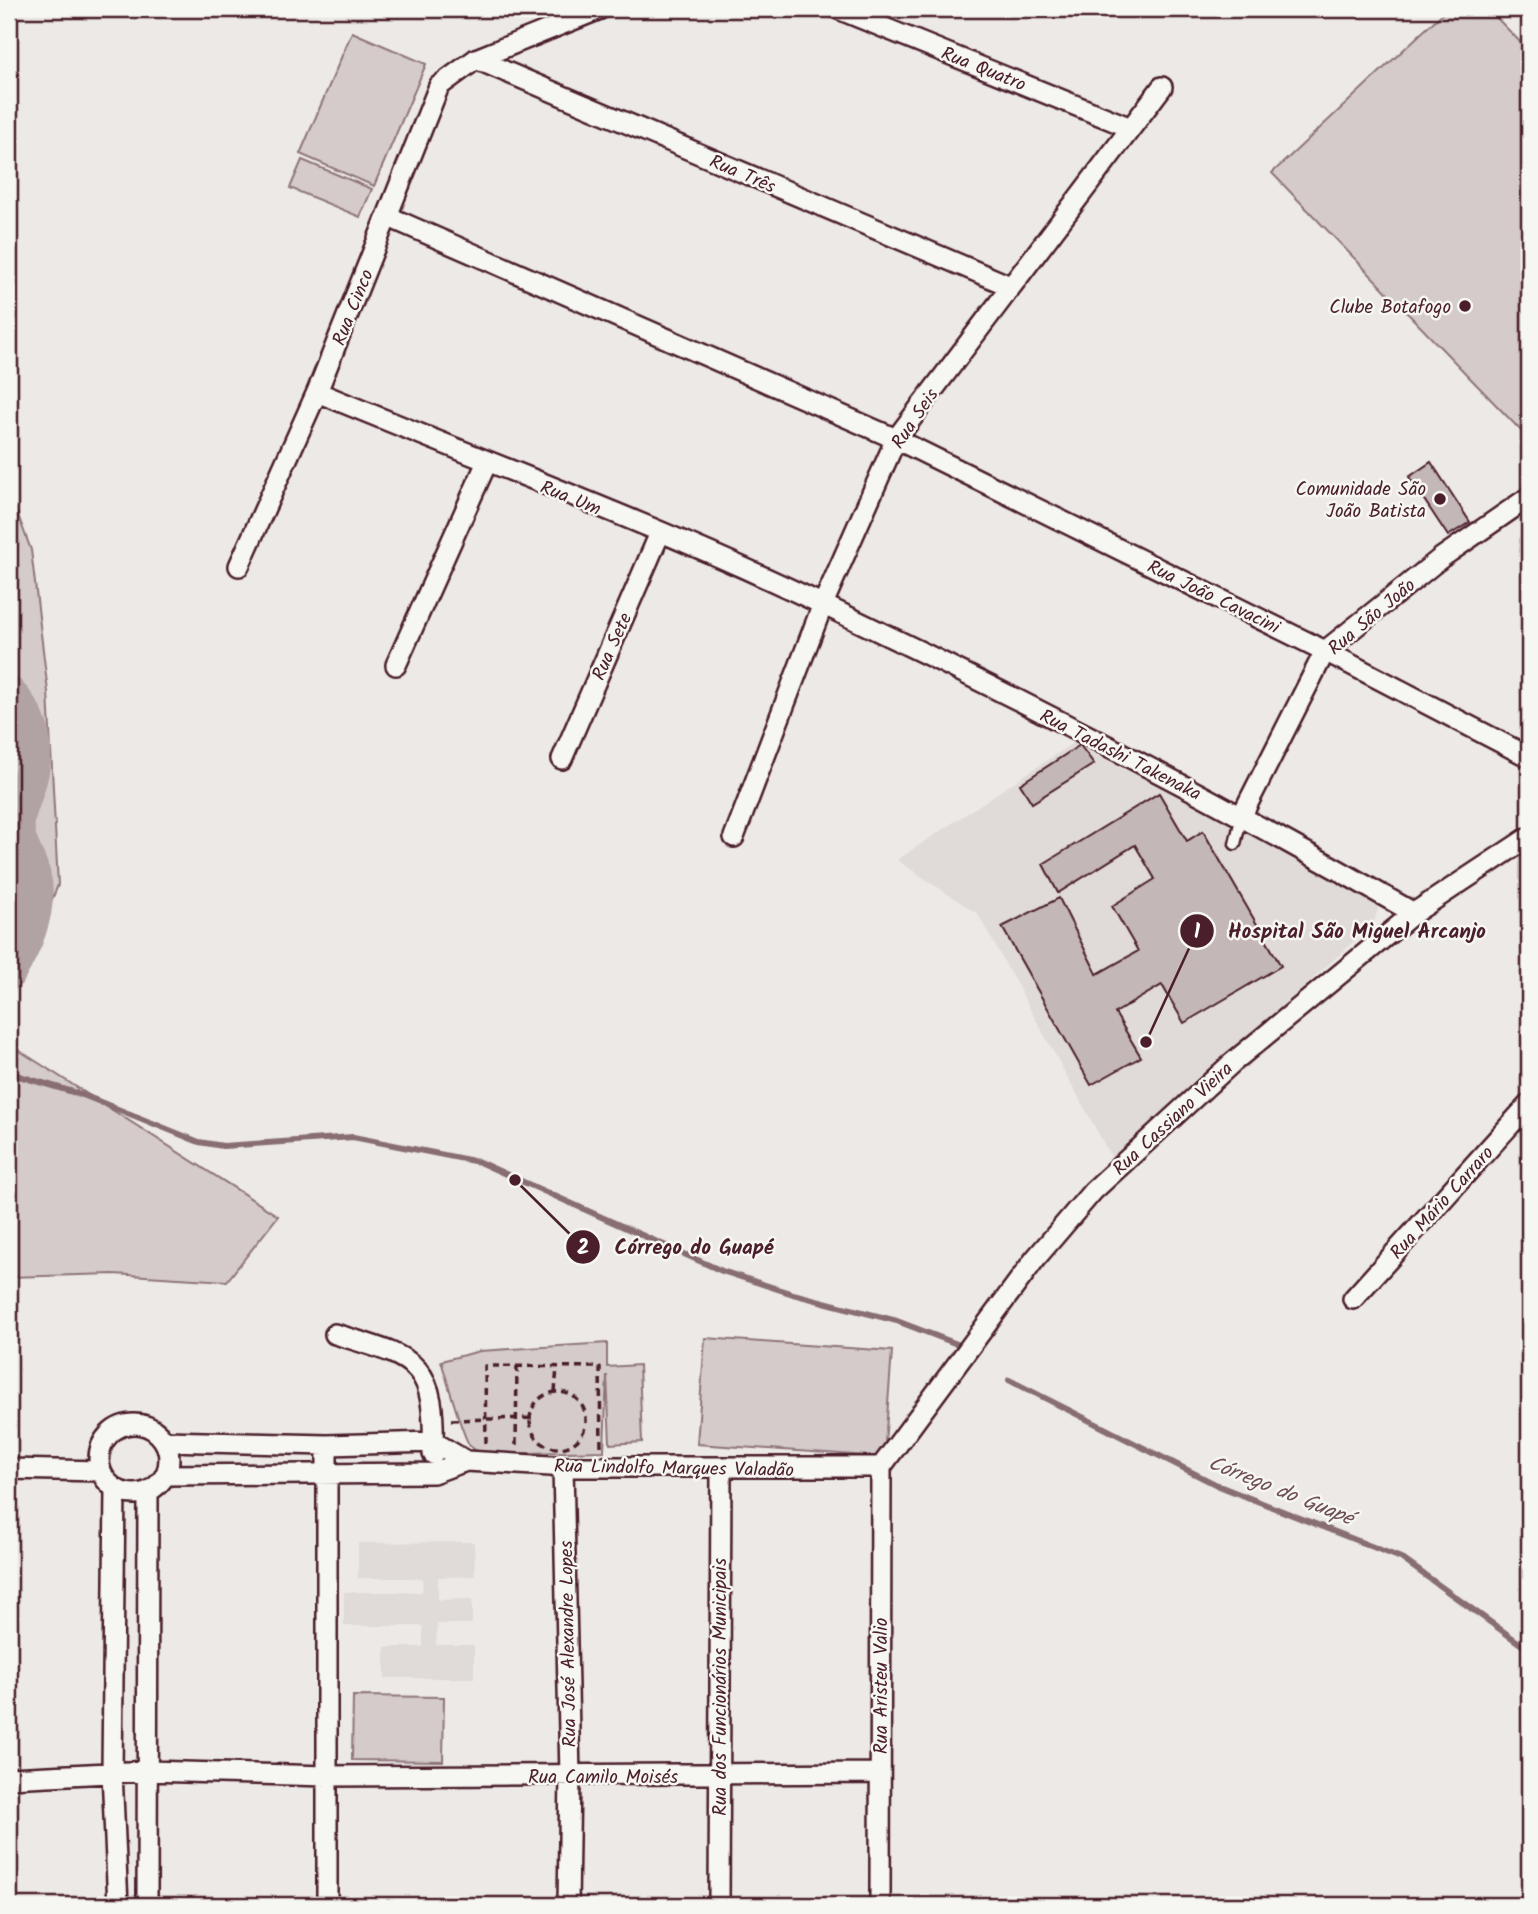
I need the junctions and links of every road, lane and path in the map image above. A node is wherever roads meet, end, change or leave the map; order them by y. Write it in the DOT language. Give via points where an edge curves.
graph roads {
  1 [pos="600,9"];
  2 [pos="838,9"];
  3 [pos="476,60"];
  4 [pos="1163,87"];
  5 [pos="1131,128"];
  6 [pos="389,217"];
  7 [pos="1010,286"];
  8 [pos="317,392"];
  9 [pos="896,439"];
  10 [pos="487,462"];
  11 [pos="1529,498"];
  12 [pos="660,533"];
  13 [pos="239,566"];
  14 [pos="823,604"];
  15 [pos="1325,651"];
  16 [pos="396,664"];
  17 [pos="1529,757"];
  18 [pos="562,759"];
  19 [pos="1242,815"];
  20 [pos="734,837"];
  21 [pos="1529,837"];
  22 [pos="1235,844"];
  23 [pos="1414,913"];
  24 [pos="1529,1104"];
  25 [pos="1353,1299"];
  26 [pos="335,1334"];
  27 [pos="517,1366"];
  28 [pos="557,1367"];
  29 [pos="555,1392"];
  30 [pos="516,1418"];
  31 [pos="530,1418"];
  32 [pos="485,1419"];
  33 [pos="433,1421"];
  34 [pos="165,1441"];
  35 [pos="434,1442"];
  36 [pos="327,1445"];
  37 [pos="537,1446"];
  38 [pos="548,1446"];
  39 [pos="516,1447"];
  40 [pos="527,1447"];
  41 [pos="505,1448"];
  42 [pos="493,1449"];
  43 [pos="466,1461"];
  44 [pos="563,1466"];
  45 [pos="602,1467"];
  46 [pos="881,1467"];
  47 [pos="9,1469"];
  48 [pos="721,1469"];
  49 [pos="101,1471"];
  50 [pos="433,1473"];
  51 [pos="165,1475"];
  52 [pos="329,1475"];
  53 [pos="115,1489"];
  54 [pos="148,1492"];
  55 [pos="148,1771"];
  56 [pos="112,1772"];
  57 [pos="879,1773"];
  58 [pos="327,1776"];
  59 [pos="570,1776"];
  60 [pos="718,1777"];
  61 [pos="9,1778"];
  62 [pos="117,1905"];
  63 [pos="147,1905"];
  64 [pos="327,1905"];
  65 [pos="568,1905"];
  66 [pos="719,1905"];
  67 [pos="880,1905"];
  1 -- 3 [label="street"];
  2 -- 5 [label="street, Rua Quatro"];
  3 -- 6 [label="street, Rua Cinco" via="439,86"];
  3 -- 7 [label="street, Rua Três"];
  4 -- 5 [label="street, Rua Seis"];
  5 -- 7 [label="street, Rua Seis"];
  6 -- 8 [label="street, Rua Cinco"];
  6 -- 9 [label="street, Rua João Cavacini"];
  7 -- 9 [label="street, Rua Seis"];
  8 -- 10 [label="street, Rua Um"];
  8 -- 13 [label="street, Rua Cinco"];
  9 -- 14 [label="street, Rua Seis"];
  9 -- 15 [label="street, Rua João Cavacini"];
  10 -- 12 [label="street, Rua Um"];
  10 -- 16 [label="street"];
  11 -- 15 [label="street, Rua São João" via="1441,558"];
  12 -- 14 [label="street, Rua Um"];
  12 -- 18 [label="street, Rua Sete"];
  14 -- 19 [label="street, Rua Tadashi Takenaka"];
  14 -- 20 [label="street, Rua Seis"];
  15 -- 17 [label="street, Rua João Cavacini"];
  15 -- 19 [label="street, Rua São João"];
  19 -- 22 [label="lane"];
  19 -- 23 [label="street, Rua Tadashi Takenaka"];
  21 -- 23 [label="street, Rua Cassiano Vieira"];
  23 -- 46 [label="street, Rua Cassiano Vieira" via="1232,1063 1093,1191 1035,1259"];
  24 -- 25 [label="street, Rua Mário Carraro"];
  26 -- 33 [label="street" via="390,1351 423,1374 431,1391"];
  27 -- 28 [label="path"];
  27 -- 30 [label="path"];
  27 -- 32 [label="path" via="485,1366"];
  28 -- 29 [label="path"];
  28 -- 45 [label="path" via="600,1367"];
  29 -- 31 [label="path" via="541,1397"];
  29 -- 38 [label="path" via="576,1398 586,1422 570,1445"];
  30 -- 31 [label="path"];
  30 -- 32 [label="path"];
  30 -- 39 [label="path"];
  31 -- 38 [label="path" via="536,1438"];
  32 -- 33 [label="path"];
  32 -- 42 [label="path" via="485,1442"];
  33 -- 35 [label="street"];
  34 -- 36 [label="street"];
  34 -- 49 [label="street" via="148,1426 124,1424 100,1448"];
  34 -- 51 [label="street" via="169,1452"];
  35 -- 36 [label="street"];
  35 -- 43 [label="street, Rua Lindolfo Marques Valadão"];
  35 -- 50 [label="street"];
  36 -- 52 [label="street"];
  37 -- 38 [label="path"];
  39 -- 40 [label="path"];
  39 -- 41 [label="path"];
  43 -- 44 [label="street, Rua Lindolfo Marques Valadão"];
  43 -- 50 [label="street, Rua Lindolfo Marques Valadão"];
  44 -- 45 [label="street, Rua Lindolfo Marques Valadão"];
  44 -- 59 [label="street, Rua José Alexandre Lopes"];
  45 -- 48 [label="street, Rua Lindolfo Marques Valadão"];
  46 -- 48 [label="street, Rua Lindolfo Marques Valadão"];
  46 -- 57 [label="street, Rua Aristeu Valio"];
  47 -- 49 [label="street"];
  48 -- 60 [label="street, Rua dos Funcionários Municipais"];
  49 -- 53 [label="street"];
  50 -- 52 [label="street, Rua Lindolfo Marques Valadão"];
  51 -- 52 [label="street, Rua Lindolfo Marques Valadão"];
  51 -- 54 [label="street"];
  52 -- 58 [label="street"];
  53 -- 54 [label="street"];
  53 -- 56 [label="street"];
  54 -- 55 [label="street"];
  55 -- 56 [label="street, Rua Camilo Moisés"];
  55 -- 58 [label="street, Rua Camilo Moisés"];
  55 -- 63 [label="street"];
  56 -- 61 [label="street, Rua Camilo Moisés"];
  56 -- 62 [label="street"];
  57 -- 60 [label="street, Rua Camilo Moisés"];
  57 -- 67 [label="street, Rua Aristeu Valio"];
  58 -- 59 [label="street, Rua Camilo Moisés"];
  58 -- 64 [label="street"];
  59 -- 60 [label="street, Rua Camilo Moisés"];
  59 -- 65 [label="street, Rua José Alexandre Lopes"];
  60 -- 66 [label="street, Rua dos Funcionários Municipais"];
}
